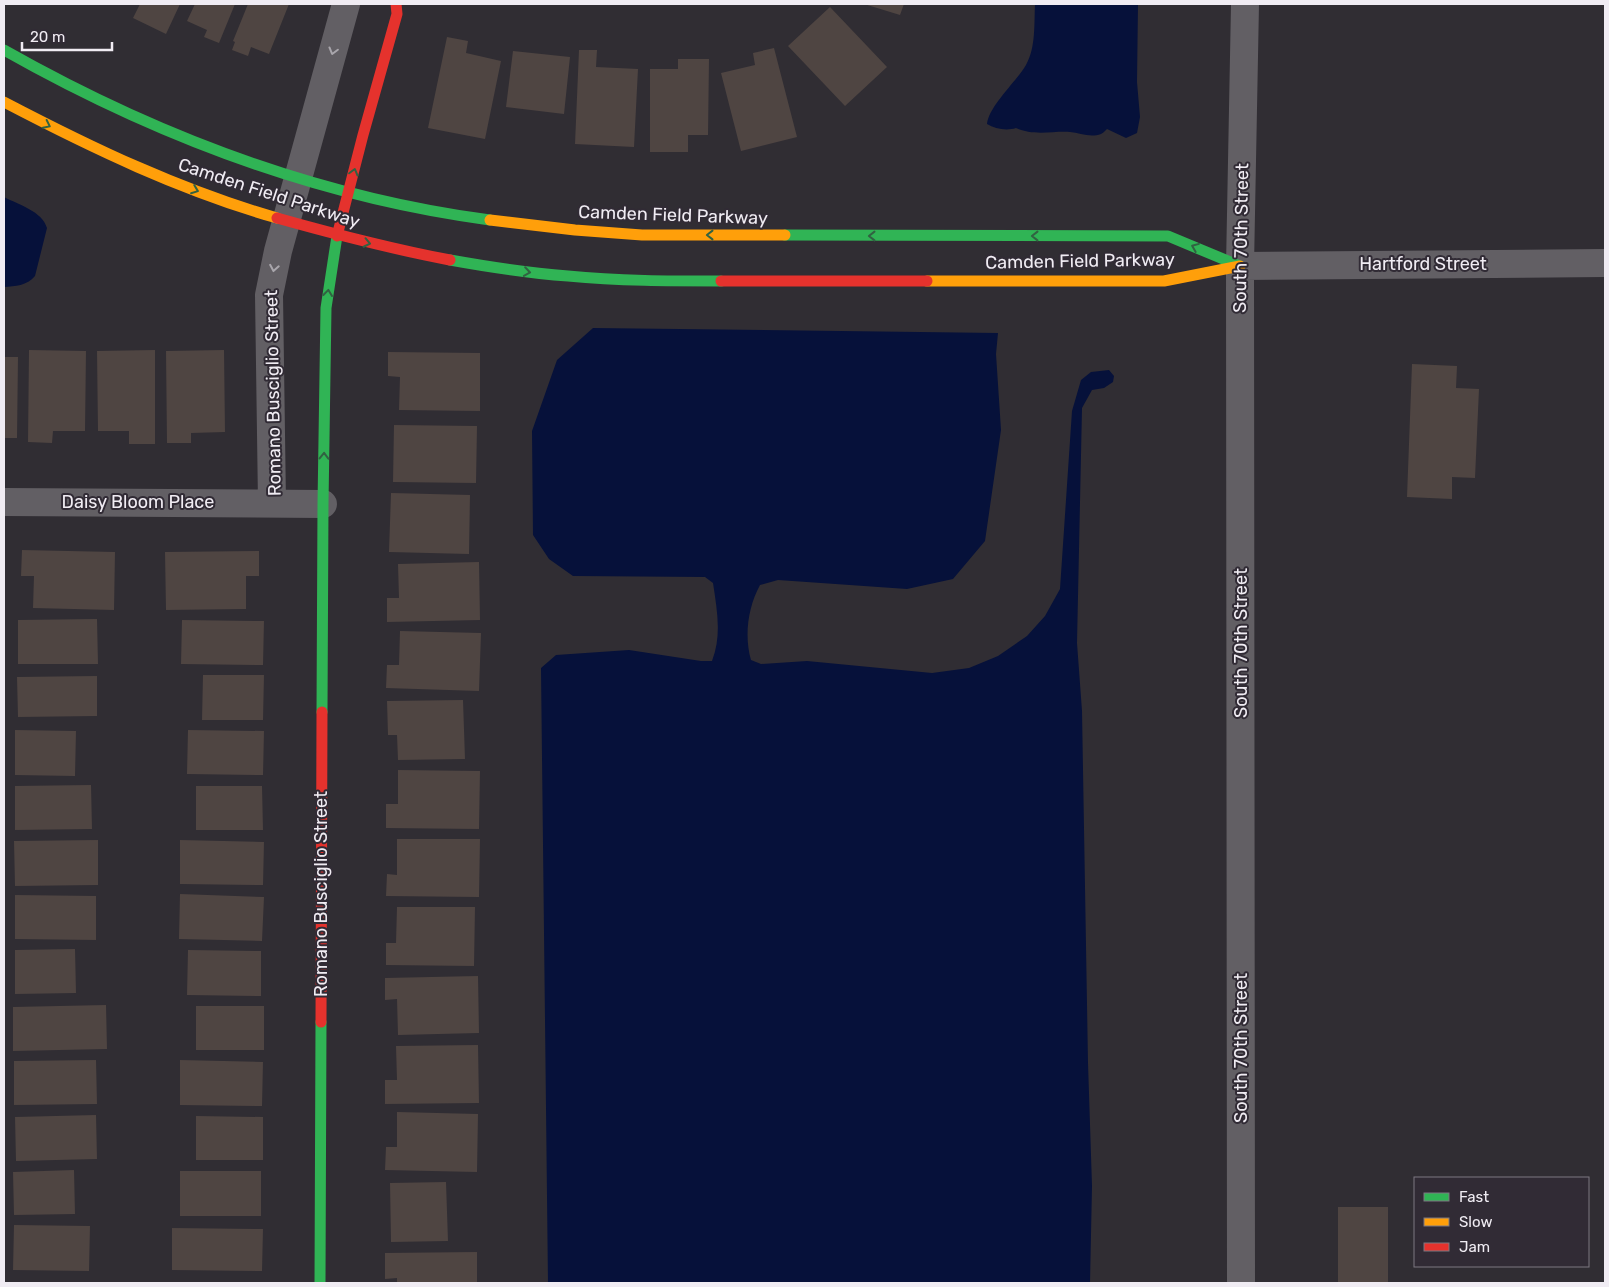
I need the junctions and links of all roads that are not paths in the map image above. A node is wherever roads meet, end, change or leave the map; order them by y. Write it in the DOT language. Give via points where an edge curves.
graph roads {
  1 [pos="346,4"];
  2 [pos="396,4"];
  3 [pos="1245,4"];
  4 [pos="4,50"];
  5 [pos="4,102"];
  6 [pos="298,178"];
  7 [pos="348,192"];
  8 [pos="286,221"];
  9 [pos="337,236"];
  10 [pos="1605,263"];
  11 [pos="1240,266"];
  12 [pos="4,502"];
  13 [pos="272,503"];
  14 [pos="323,504"];
  15 [pos="320,1283"];
  16 [pos="1241,1283"];
  1 -- 6 [label="street, Romano Busciglio Street, one-way"];
  7 -- 2 [label="street, Romano Busciglio Street, one-way" via="397,14"];
  3 -- 11 [label="street, South 70th Street"];
  4 -- 6 [label="street, Camden Field Parkway" via="144,121"];
  5 -- 8 [label="street, Camden Field Parkway, one-way" via="154,174"];
  6 -- 7 [label="street, Camden Field Parkway"];
  6 -- 8 [label="street, Romano Busciglio Street"];
  7 -- 9 [label="street, Romano Busciglio Street"];
  11 -- 7 [label="street, Camden Field Parkway, one-way" via="1168,236 642,234 484,220"];
  8 -- 9 [label="street, Camden Field Parkway"];
  8 -- 13 [label="street, Romano Busciglio Street, one-way" via="269,295"];
  9 -- 11 [label="street, Camden Field Parkway, one-way" via="426,256 610,280 1164,280"];
  14 -- 9 [label="street, Romano Busciglio Street, one-way" via="326,308"];
  10 -- 11 [label="street, Hartford Street"];
  11 -- 16 [label="street, South 70th Street"];
  12 -- 13 [label="street, Daisy Bloom Place"];
  13 -- 14 [label="street, Romano Busciglio Street"];
  14 -- 15 [label="street, Romano Busciglio Street"];
}
